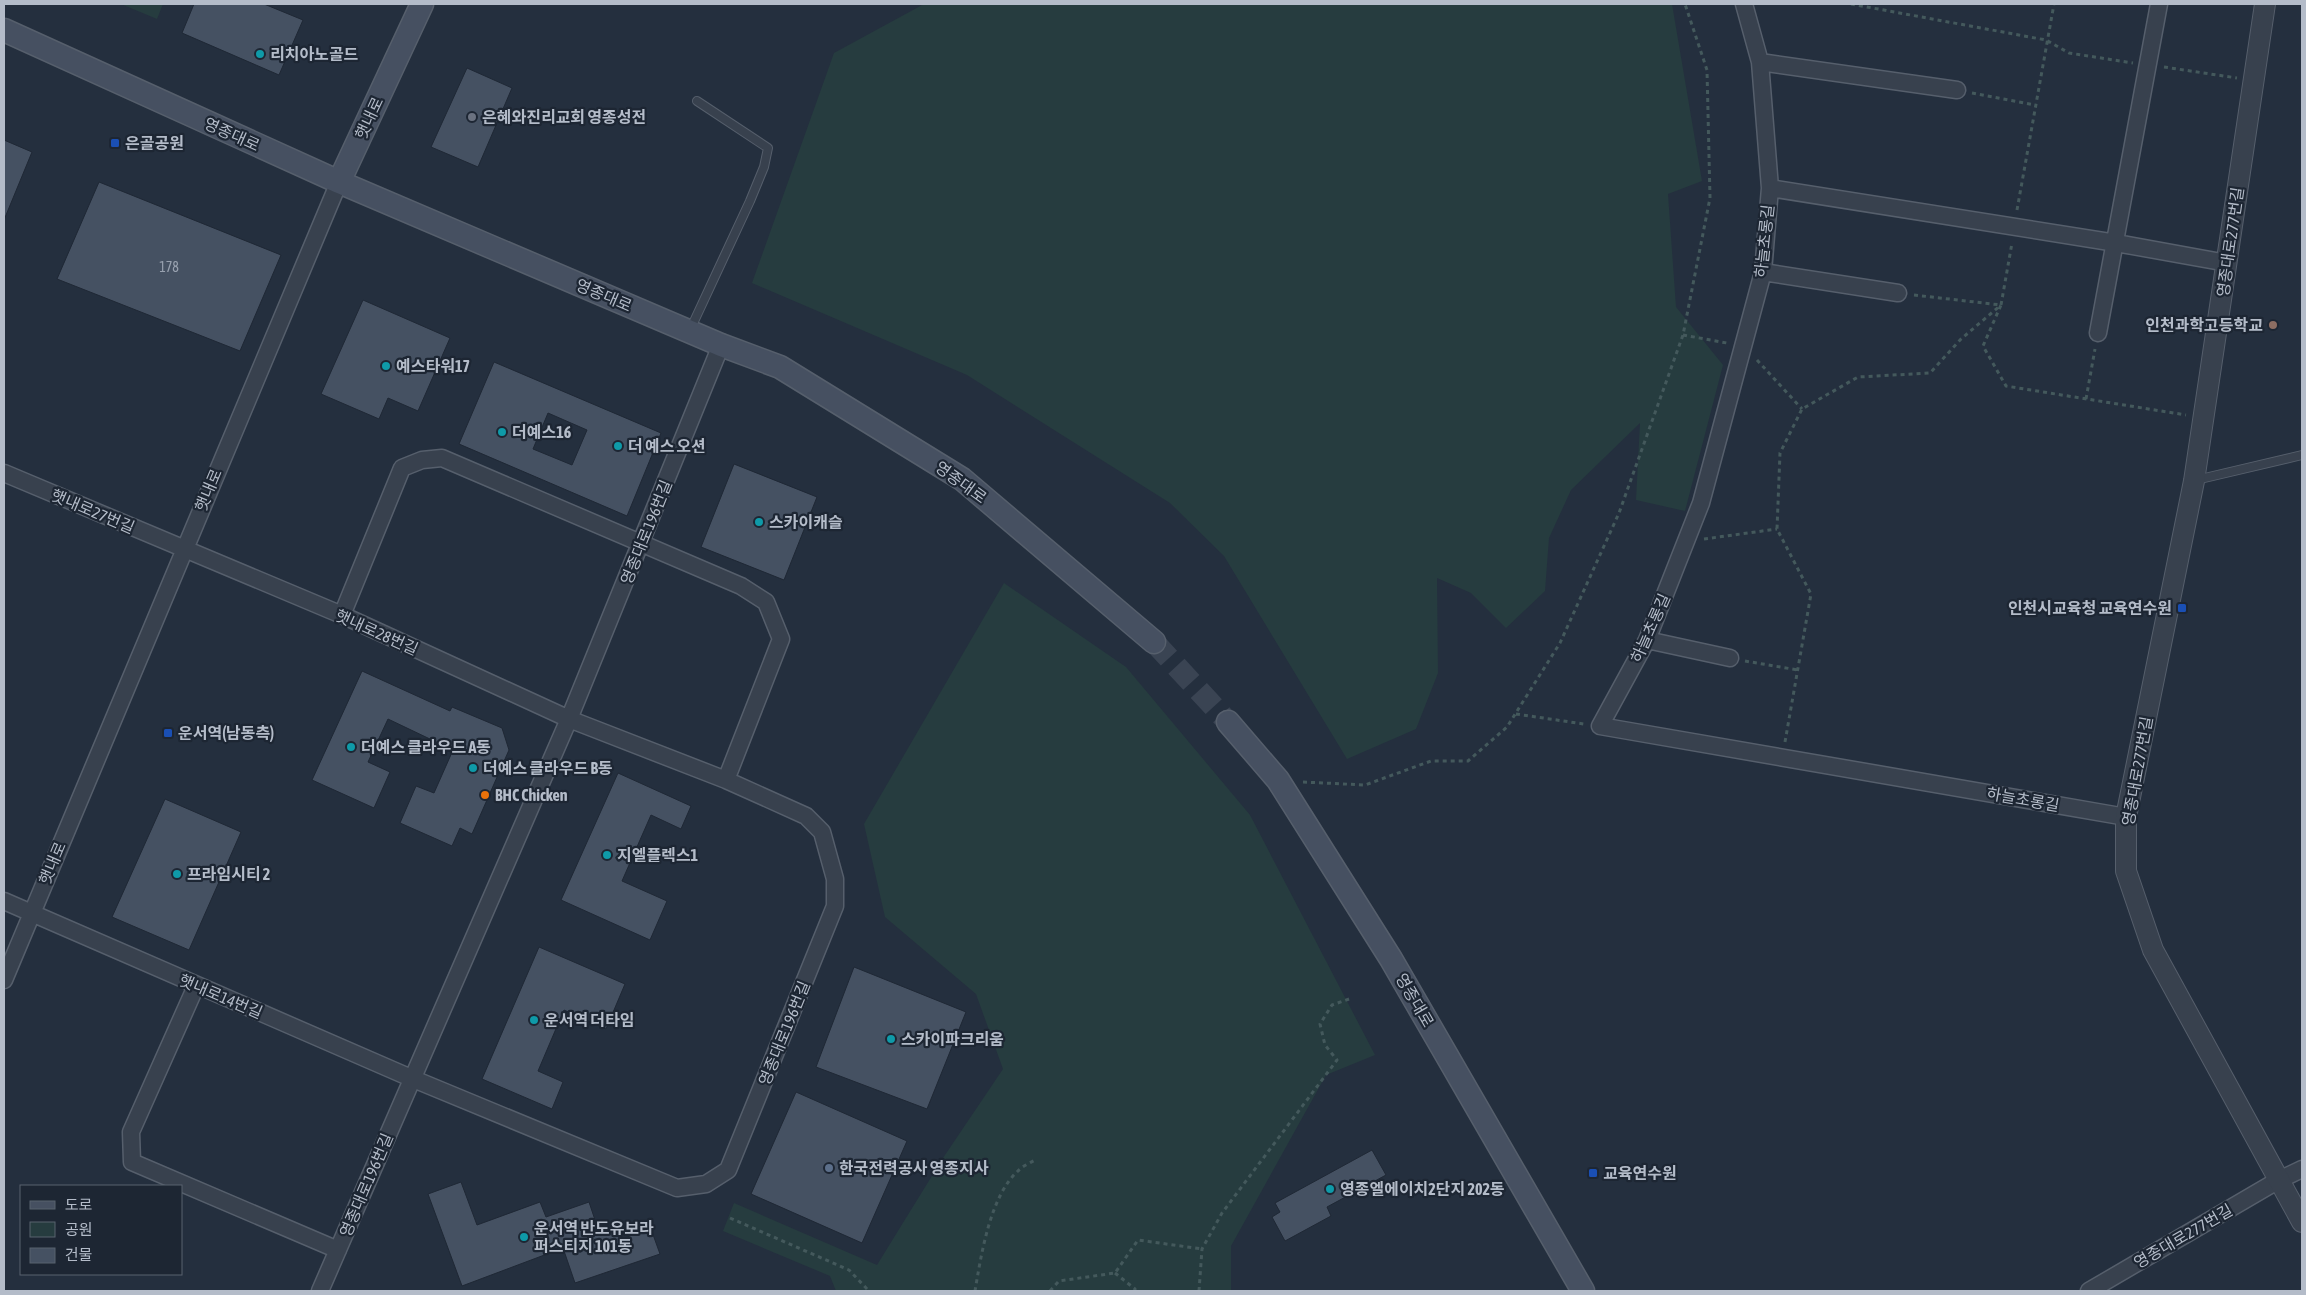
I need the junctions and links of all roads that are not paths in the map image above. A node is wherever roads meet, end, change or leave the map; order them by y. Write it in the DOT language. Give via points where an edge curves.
graph roads {
  1 [pos="422,4"];
  2 [pos="1744,4"];
  3 [pos="2159,4"];
  4 [pos="2266,4"];
  5 [pos="4,30"];
  6 [pos="1760,62"];
  7 [pos="1957,90"];
  8 [pos="698,101"];
  9 [pos="339,182"];
  10 [pos="1770,188"];
  11 [pos="2116,243"];
  12 [pos="2227,263"];
  13 [pos="1763,272"];
  14 [pos="1898,293"];
  15 [pos="689,331"];
  16 [pos="2098,333"];
  17 [pos="721,345"];
  18 [pos="2302,455"];
  19 [pos="4,473"];
  20 [pos="2194,481"];
  21 [pos="642,543"];
  22 [pos="183,550"];
  23 [pos="342,615"];
  24 [pos="1647,640"];
  25 [pos="1154,642"];
  26 [pos="1730,658"];
  27 [pos="569,719"];
  28 [pos="1228,722"];
  29 [pos="726,780"];
  30 [pos="2126,817"];
  31 [pos="4,901"];
  32 [pos="32,912"];
  33 [pos="4,980"];
  34 [pos="196,986"];
  35 [pos="411,1078"];
  36 [pos="2302,1169"];
  37 [pos="2277,1180"];
  38 [pos="2302,1222"];
  39 [pos="338,1250"];
  40 [pos="320,1291"];
  41 [pos="1583,1291"];
  42 [pos="2089,1291"];
  1 -- 9 [label="main road, 햇내로"];
  2 -- 6 [label="street, 하늘초롱길"];
  3 -- 11 [label="street"];
  4 -- 12 [label="street, 영종대로277번길"];
  5 -- 9 [label="main road, 영종대로"];
  6 -- 7 [label="street"];
  6 -- 10 [label="street, 하늘초롱길"];
  8 -- 15 [label="lane" via="768,148 750,201"];
  9 -- 15 [label="main road, 영종대로"];
  9 -- 22 [label="street, 햇내로"];
  10 -- 11 [label="street"];
  10 -- 13 [label="street, 하늘초롱길"];
  11 -- 12 [label="street"];
  11 -- 16 [label="street"];
  12 -- 20 [label="street, 영종대로277번길"];
  13 -- 14 [label="street"];
  13 -- 24 [label="street, 하늘초롱길" via="1701,503"];
  15 -- 17 [label="main road, 영종대로"];
  17 -- 21 [label="street, 영종대로196번길"];
  17 -- 25 [label="main road, 영종대로" via="780,367 962,479"];
  18 -- 20 [label="lane"];
  19 -- 22 [label="street, 햇내로27번길"];
  20 -- 30 [label="street, 영종대로277번길"];
  21 -- 23 [label="street" via="442,458 422,460 402,468"];
  21 -- 27 [label="street, 영종대로196번길"];
  21 -- 29 [label="street" via="741,586 766,602 781,639"];
  22 -- 23 [label="street, 햇내로28번길"];
  22 -- 32 [label="street, 햇내로"];
  23 -- 27 [label="street, 햇내로28번길"];
  24 -- 26 [label="street"];
  24 -- 30 [label="street, 하늘초롱길" via="1600,726"];
  27 -- 29 [label="street, 영종대로196번길"];
  27 -- 35 [label="street, 영종대로196번길"];
  28 -- 41 [label="main road, 영종대로" via="1278,780 1392,959"];
  29 -- 35 [label="street, 영종대로196번길" via="806,816 822,832 835,879 835,906 728,1170 706,1184 677,1188"];
  30 -- 37 [label="street, 영종대로277번길" via="2126,871 2153,950"];
  31 -- 32 [label="street, 햇내로14번길"];
  32 -- 33 [label="street, 햇내로"];
  32 -- 34 [label="street, 햇내로14번길"];
  34 -- 35 [label="street, 햇내로14번길"];
  34 -- 39 [label="street" via="131,1132 132,1162"];
  35 -- 39 [label="street, 영종대로196번길"];
  36 -- 37 [label="street"];
  37 -- 38 [label="street, 영종대로277번길"];
  37 -- 42 [label="street, 영종대로277번길"];
  39 -- 40 [label="street, 영종대로196번길"];
}
